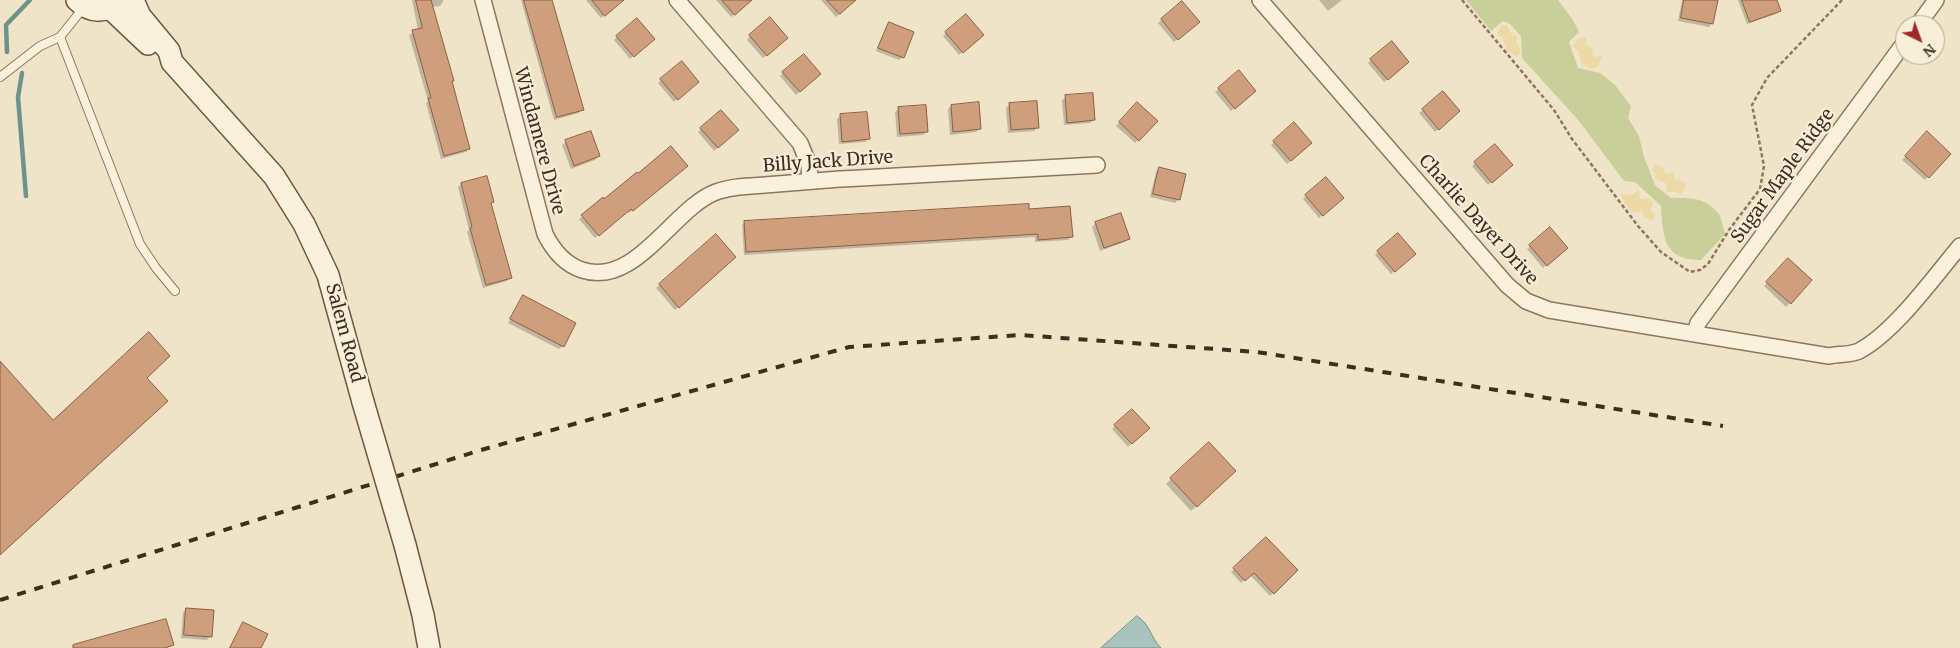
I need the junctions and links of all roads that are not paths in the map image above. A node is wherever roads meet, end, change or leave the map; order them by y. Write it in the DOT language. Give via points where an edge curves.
graph roads {
  1 [pos="133,0"];
  2 [pos="483,0"];
  3 [pos="678,0"];
  4 [pos="1260,0"];
  5 [pos="1936,0"];
  6 [pos="80,3"];
  7 [pos="116,4"];
  8 [pos="1925,15"];
  9 [pos="60,37"];
  10 [pos="1895,56"];
  11 [pos="172,62"];
  12 [pos="0,77"];
  13 [pos="1097,165"];
  14 [pos="810,181"];
  15 [pos="1960,246"];
  16 [pos="588,272"];
  17 [pos="175,291"];
  18 [pos="1695,333"];
  19 [pos="429,648"];
  1 -- 11 [label="main road, Salem Road" via="140,16 169,52"];
  2 -- 16 [label="street, Windamere Drive" via="545,234 553,250 564,260"];
  3 -- 14 [label="street" via="800,143 809,166"];
  4 -- 18 [label="street, Charlie Dayer Drive" via="1507,285 1526,301 1573,316"];
  5 -- 8 [label="street"];
  6 -- 7 [label="main road" via="100,10"];
  6 -- 9 [label="lane"];
  7 -- 11 [label="main road, Salem Road" via="162,58"];
  9 -- 12 [label="lane" via="40,46"];
  9 -- 17 [label="lane" via="140,244"];
  10 -- 18 [label="street, Sugar Maple Ridge" via="1698,323"];
  11 -- 19 [label="main road, Salem Road, bridge" via="274,176 304,224 328,275 405,545"];
  13 -- 14 [label="street, Billy Jack Drive"];
  14 -- 16 [label="street, Billy Jack Drive" via="716,192 703,198 631,261 602,272"];
  15 -- 18 [label="street, Charlie Dayer Drive" via="1885,332 1857,352 1829,356"];
}
